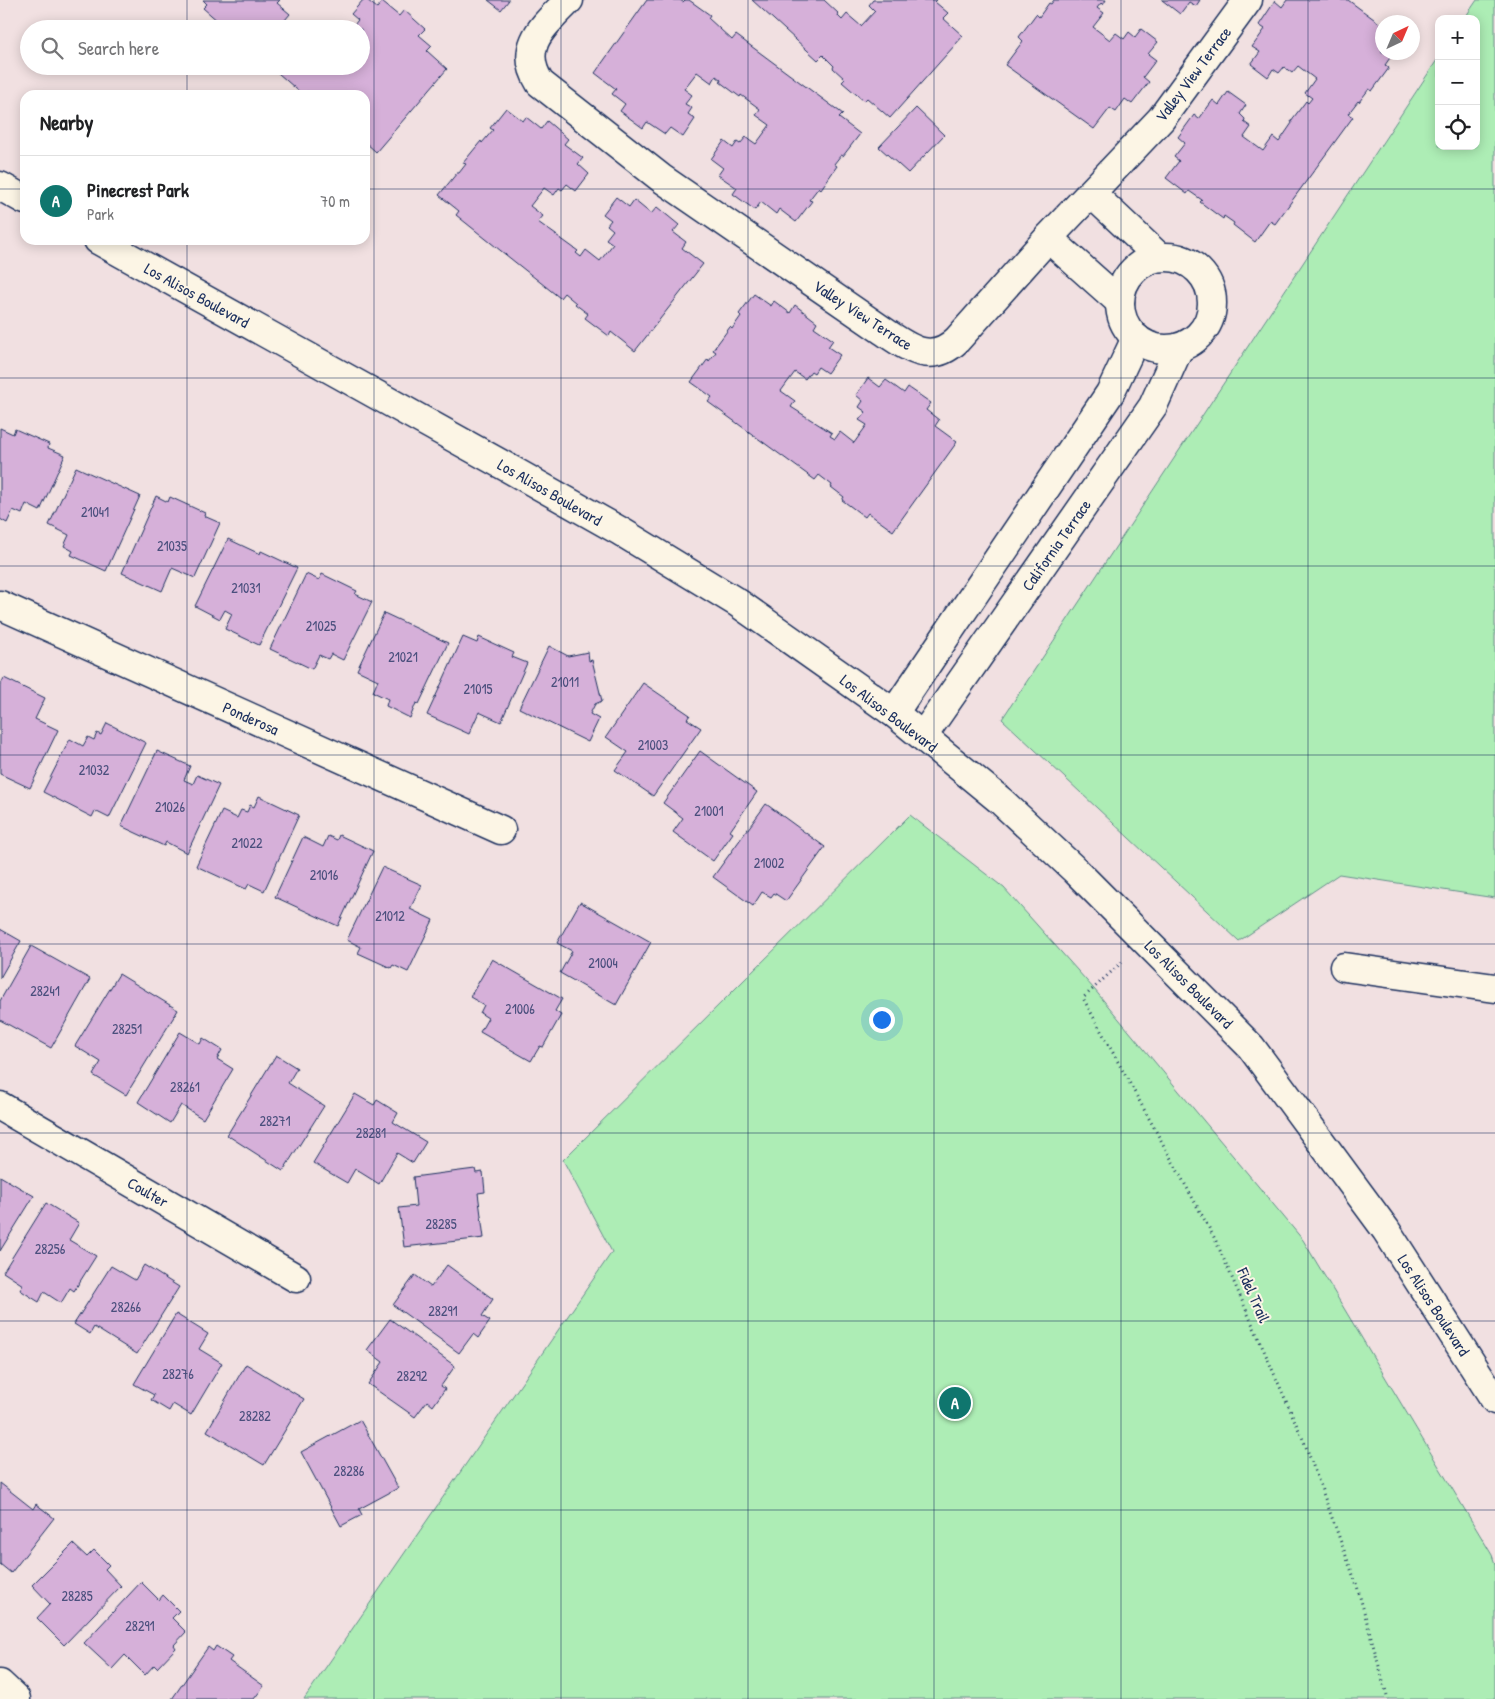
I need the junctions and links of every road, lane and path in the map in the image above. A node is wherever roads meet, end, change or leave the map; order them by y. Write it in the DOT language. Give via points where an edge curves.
graph roads {
  1 [pos="569,0"];
  2 [pos="1248,0"];
  3 [pos="0,186"];
  4 [pos="1092,194"];
  5 [pos="20,197"];
  6 [pos="1048,238"];
  7 [pos="107,245"];
  8 [pos="1159,258"];
  9 [pos="1120,302"];
  10 [pos="1136,338"];
  11 [pos="1179,348"];
  12 [pos="0,606"];
  13 [pos="894,713"];
  14 [pos="923,736"];
  15 [pos="501,830"];
  16 [pos="1145,940"];
  17 [pos="1344,967"];
  18 [pos="1495,988"];
  19 [pos="0,1106"];
  20 [pos="296,1278"];
  21 [pos="1495,1400"];
  22 [pos="0,1684"];
  23 [pos="16,1699"];
  24 [pos="1388,1699"];
  1 -- 6 [label="street, Valley View Terrace" via="538,33 532,45 533,72 540,83 661,178 915,350 926,353 949,348"];
  2 -- 4 [label="street, Valley View Terrace" via="1161,119"];
  3 -- 5 [label="street"];
  4 -- 6 [label="street, Valley View Terrace"];
  4 -- 8 [label="street"];
  6 -- 9 [label="street"];
  7 -- 13 [label="street, Los Alisos Boulevard" via="620,531 738,603"];
  8 -- 9 [label="street" via="1144,263 1131,273 1123,286"];
  8 -- 11 [label="street" via="1174,258 1188,263 1209,286 1212,301 1204,330"];
  9 -- 10 [label="street" via="1124,322"];
  10 -- 11 [label="street" via="1157,348"];
  10 -- 13 [label="street" via="1110,393"];
  11 -- 14 [label="street, California Terrace" via="1153,406"];
  12 -- 15 [label="street, Ponderosa"];
  13 -- 14 [label="street, Los Alisos Boulevard"];
  14 -- 16 [label="street, Los Alisos Boulevard" via="1001,801"];
  16 -- 21 [label="street, Los Alisos Boulevard" via="1251,1047 1386,1230"];
  16 -- 24 [label="path, Fidel Trail" via="1083,998 1215,1239 1305,1444 1357,1586"];
  17 -- 18 [label="street"];
  19 -- 20 [label="street, Coulter"];
  22 -- 23 [label="street"];
}
